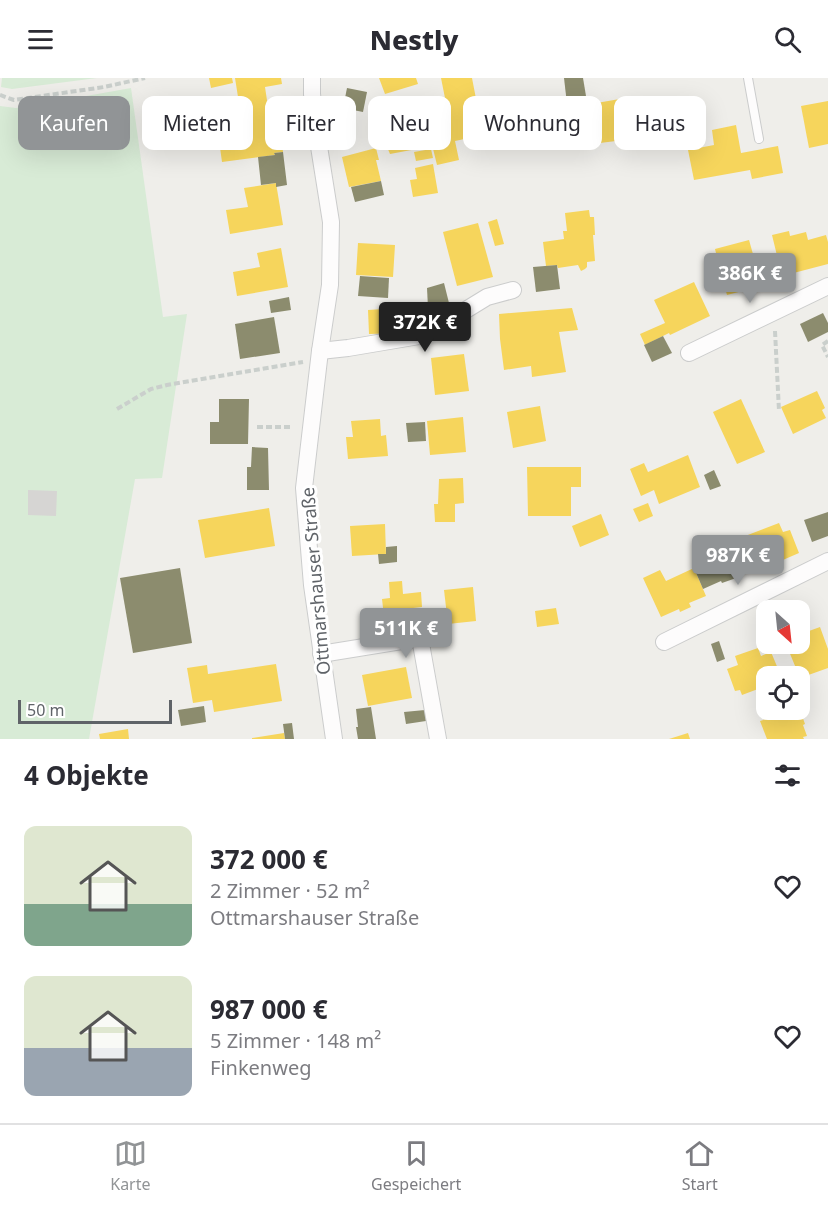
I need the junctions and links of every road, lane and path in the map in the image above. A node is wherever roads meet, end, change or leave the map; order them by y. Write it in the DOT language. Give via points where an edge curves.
graph roads {
  1 [pos="145,78"];
  2 [pos="312,78"];
  3 [pos="748,78"];
  4 [pos="0,95"];
  5 [pos="759,139"];
  6 [pos="828,286"];
  7 [pos="513,290"];
  8 [pos="774,311"];
  9 [pos="828,341"];
  10 [pos="689,353"];
  11 [pos="319,355"];
  12 [pos="828,357"];
  13 [pos="117,409"];
  14 [pos="779,411"];
  15 [pos="257,427"];
  16 [pos="292,427"];
  17 [pos="828,561"];
  18 [pos="663,642"];
  19 [pos="321,654"];
  20 [pos="334,739"];
  21 [pos="438,739"];
  1 -- 4 [label="path" via="14,100"];
  2 -- 11 [label="street, Ottmarshauser Straße" via="331,222 330,285"];
  3 -- 5 [label="lane"];
  6 -- 8 [label="street"];
  7 -- 11 [label="street" via="487,297 425,335"];
  8 -- 10 [label="street"];
  8 -- 14 [label="path"];
  9 -- 12 [label="path" via="822,345"];
  11 -- 13 [label="path" via="151,389"];
  11 -- 19 [label="street, Ottmarshauser Straße" via="304,488"];
  15 -- 16 [label="path"];
  17 -- 18 [label="street"];
  19 -- 20 [label="street, Ottmarshauser Straße"];
  19 -- 21 [label="street" via="420,638"];
}
